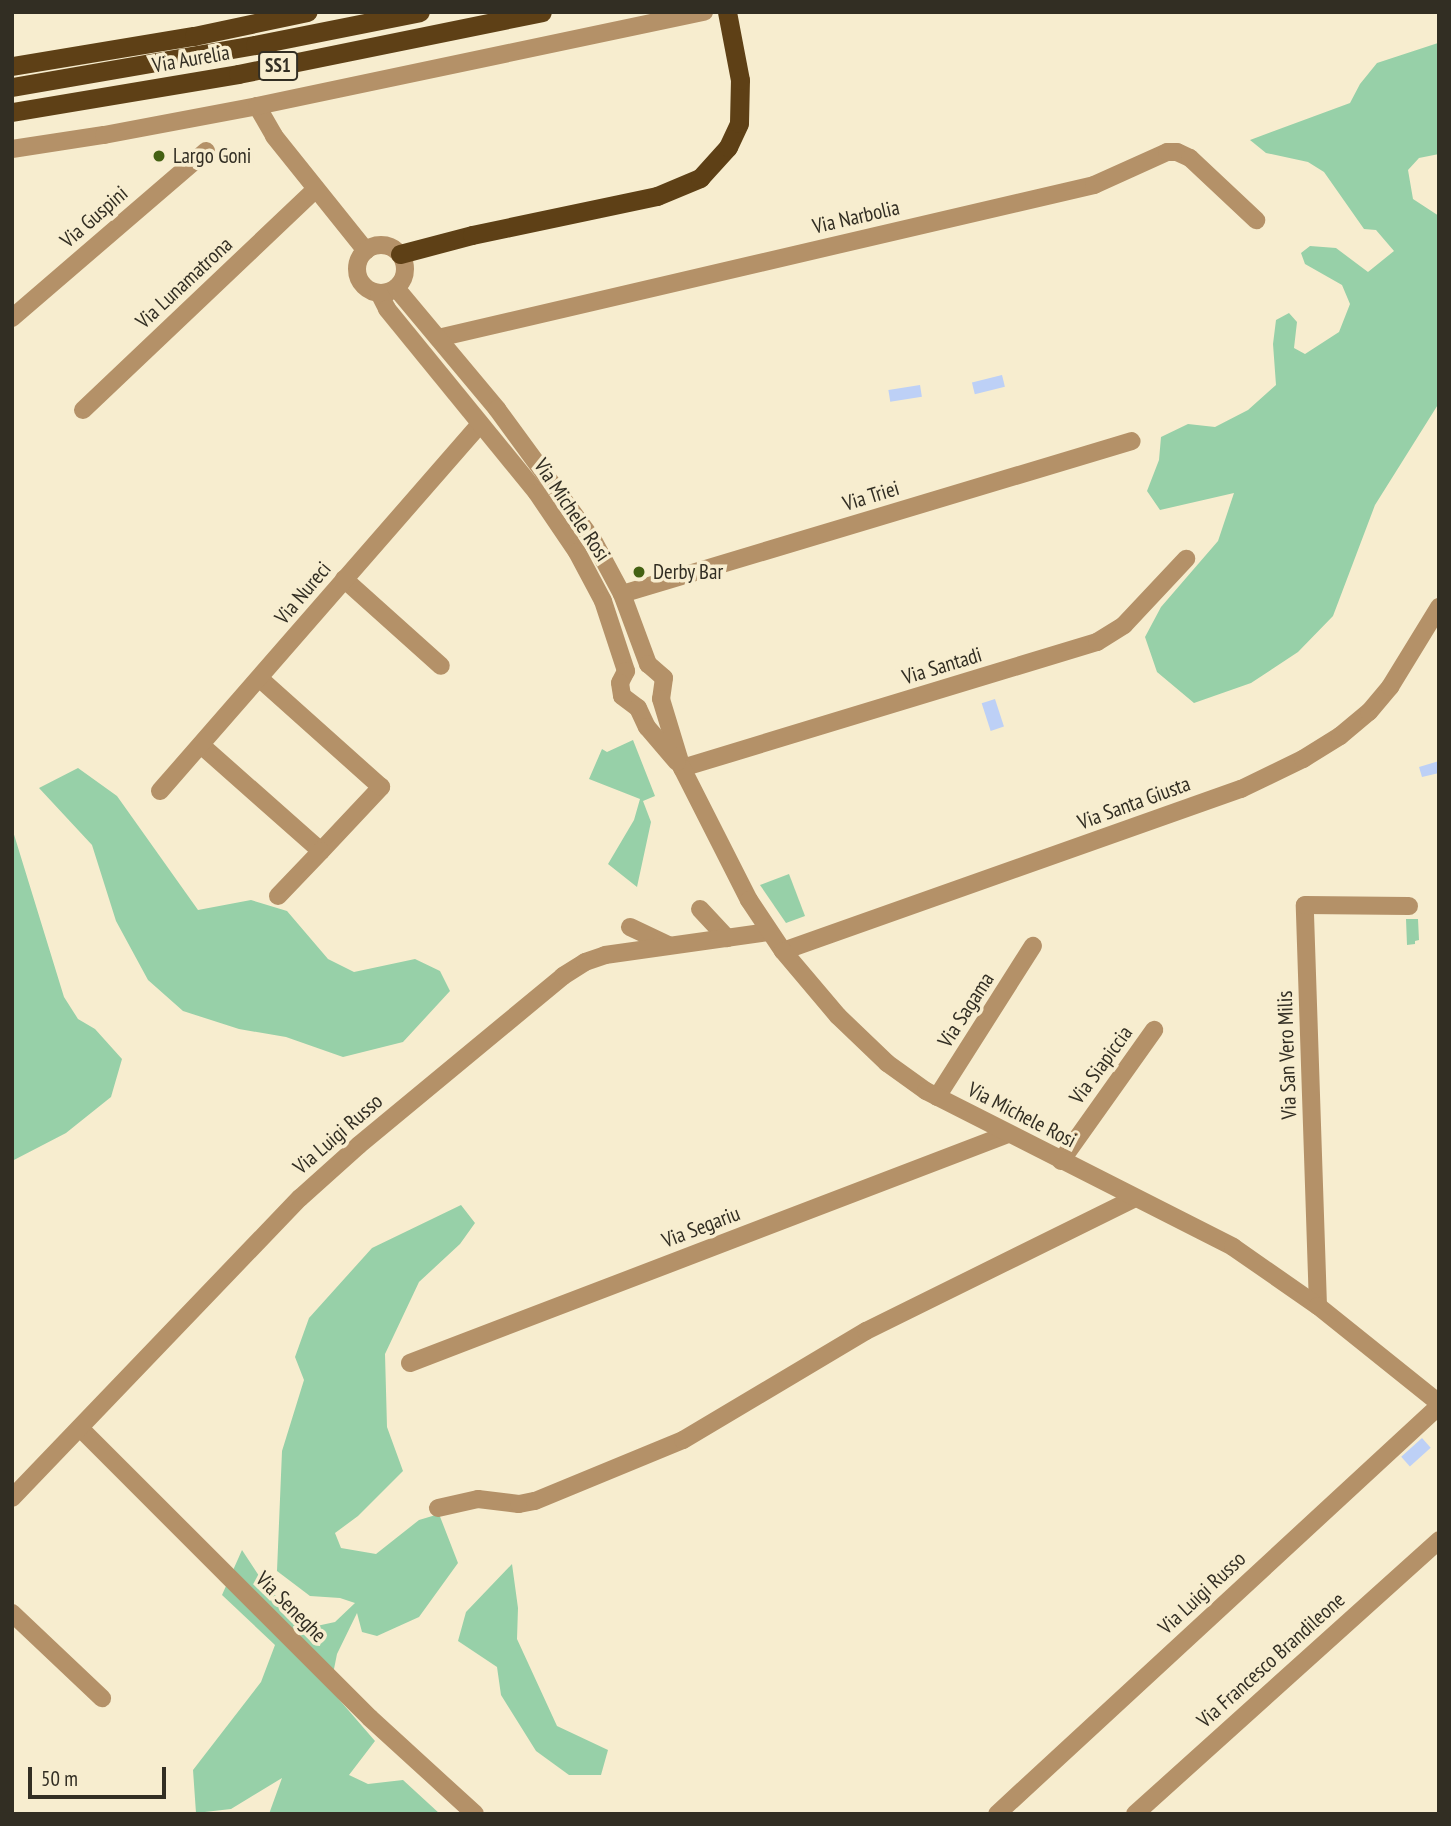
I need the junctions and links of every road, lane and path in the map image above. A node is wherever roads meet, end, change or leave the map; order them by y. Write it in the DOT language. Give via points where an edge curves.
graph roads {
  1 [pos="307,12"];
  2 [pos="420,12"];
  3 [pos="542,12"];
  4 [pos="704,12"];
  5 [pos="727,12"];
  6 [pos="12,65"];
  7 [pos="12,87"];
  8 [pos="257,106"];
  9 [pos="12,112"];
  10 [pos="12,149"];
  11 [pos="206,151"];
  12 [pos="316,189"];
  13 [pos="1256,220"];
  14 [pos="366,251"];
  15 [pos="400,254"];
  16 [pos="396,288"];
  17 [pos="379,293"];
  18 [pos="12,318"];
  19 [pos="438,338"];
  20 [pos="83,410"];
  21 [pos="480,424"];
  22 [pos="1132,441"];
  23 [pos="1186,559"];
  24 [pos="344,579"];
  25 [pos="622,594"];
  26 [pos="1439,607"];
  27 [pos="648,664"];
  28 [pos="441,666"];
  29 [pos="626,671"];
  30 [pos="260,679"];
  31 [pos="661,699"];
  32 [pos="638,708"];
  33 [pos="201,745"];
  34 [pos="682,768"];
  35 [pos="160,791"];
  36 [pos="321,851"];
  37 [pos="278,896"];
  38 [pos="1409,906"];
  39 [pos="700,909"];
  40 [pos="630,928"];
  41 [pos="769,932"];
  42 [pos="727,937"];
  43 [pos="668,946"];
  44 [pos="1034,946"];
  45 [pos="783,951"];
  46 [pos="1154,1030"];
  47 [pos="937,1097"];
  48 [pos="1008,1135"];
  49 [pos="1061,1161"];
  50 [pos="1135,1198"];
  51 [pos="1318,1306"];
  52 [pos="410,1363"];
  53 [pos="1439,1404"];
  54 [pos="80,1428"];
  55 [pos="12,1498"];
  56 [pos="438,1508"];
  57 [pos="1439,1540"];
  58 [pos="12,1612"];
  59 [pos="103,1698"];
  60 [pos="475,1814"];
  61 [pos="997,1814"];
  62 [pos="1135,1814"];
  1 -- 6 [label="highway" via="183,38"];
  2 -- 7 [label="highway, Via Aurelia / SS1"];
  3 -- 9 [label="highway, Via Aurelia / SS1" via="238,74"];
  4 -- 8 [label="street"];
  5 -- 15 [label="highway" via="741,102 735,135 710,169 689,185"];
  8 -- 10 [label="street"];
  8 -- 12 [label="street"];
  11 -- 18 [label="street, Via Guspini"];
  12 -- 14 [label="street"];
  12 -- 20 [label="street, Via Lunamatrona"];
  13 -- 19 [label="street, Via Narbolia" via="1190,158 1167,152 1094,185"];
  14 -- 15 [label="street" via="387,246"];
  14 -- 17 [label="street" via="357,265 360,280"];
  15 -- 16 [label="street" via="404,276"];
  16 -- 17 [label="street"];
  16 -- 19 [label="street, Via Michele Rosi"];
  17 -- 21 [label="street, Via Michele Rosi"];
  19 -- 25 [label="street, Via Michele Rosi" via="551,480 593,540"];
  21 -- 24 [label="street, Via Nureci"];
  21 -- 29 [label="street, Via Michele Rosi" via="577,552 603,601"];
  22 -- 25 [label="street, Via Triei"];
  23 -- 34 [label="street, Via Santadi" via="1128,621 1097,642"];
  24 -- 28 [label="street"];
  24 -- 30 [label="street, Via Nureci"];
  25 -- 27 [label="street, Via Michele Rosi"];
  26 -- 45 [label="street, Via Santa Giusta" via="1376,704 1303,760 1241,789"];
  27 -- 29 [label="street" via="636,664"];
  27 -- 31 [label="street, Via Michele Rosi" via="664,678"];
  29 -- 32 [label="street, Via Michele Rosi" via="620,690 626,701"];
  30 -- 33 [label="street, Via Nureci"];
  30 -- 36 [label="street" via="381,787"];
  31 -- 32 [label="street" via="651,707"];
  31 -- 34 [label="street, Via Michele Rosi"];
  32 -- 34 [label="street, Via Michele Rosi" via="647,727"];
  33 -- 35 [label="street, Via Nureci"];
  33 -- 36 [label="street"];
  34 -- 41 [label="street, Via Michele Rosi"];
  36 -- 37 [label="street"];
  38 -- 51 [label="street, Via San Vero Milis" via="1306,905"];
  39 -- 42 [label="street"];
  40 -- 43 [label="street"];
  41 -- 42 [label="street, Via Luigi Russo"];
  41 -- 45 [label="street, Via Michele Rosi"];
  42 -- 43 [label="street, Via Luigi Russo"];
  43 -- 54 [label="street, Via Luigi Russo" via="598,957 552,985 300,1198"];
  44 -- 47 [label="street, Via Sagama"];
  45 -- 47 [label="street, Via Michele Rosi" via="862,1040 906,1078"];
  46 -- 49 [label="street, Via Siapiccia"];
  47 -- 48 [label="street, Via Michele Rosi"];
  48 -- 49 [label="street, Via Michele Rosi"];
  48 -- 52 [label="street, Via Segariu"];
  49 -- 50 [label="street, Via Michele Rosi"];
  50 -- 51 [label="street, Via Michele Rosi" via="1233,1247"];
  50 -- 56 [label="street" via="866,1331 683,1440 535,1501 519,1504 478,1499"];
  51 -- 53 [label="street, Via Michele Rosi"];
  53 -- 61 [label="street, Via Luigi Russo"];
  54 -- 55 [label="street, Via Luigi Russo"];
  54 -- 60 [label="street, Via Seneghe" via="378,1726"];
  57 -- 62 [label="street, Via Francesco Brandileone"];
  58 -- 59 [label="street"];
}
